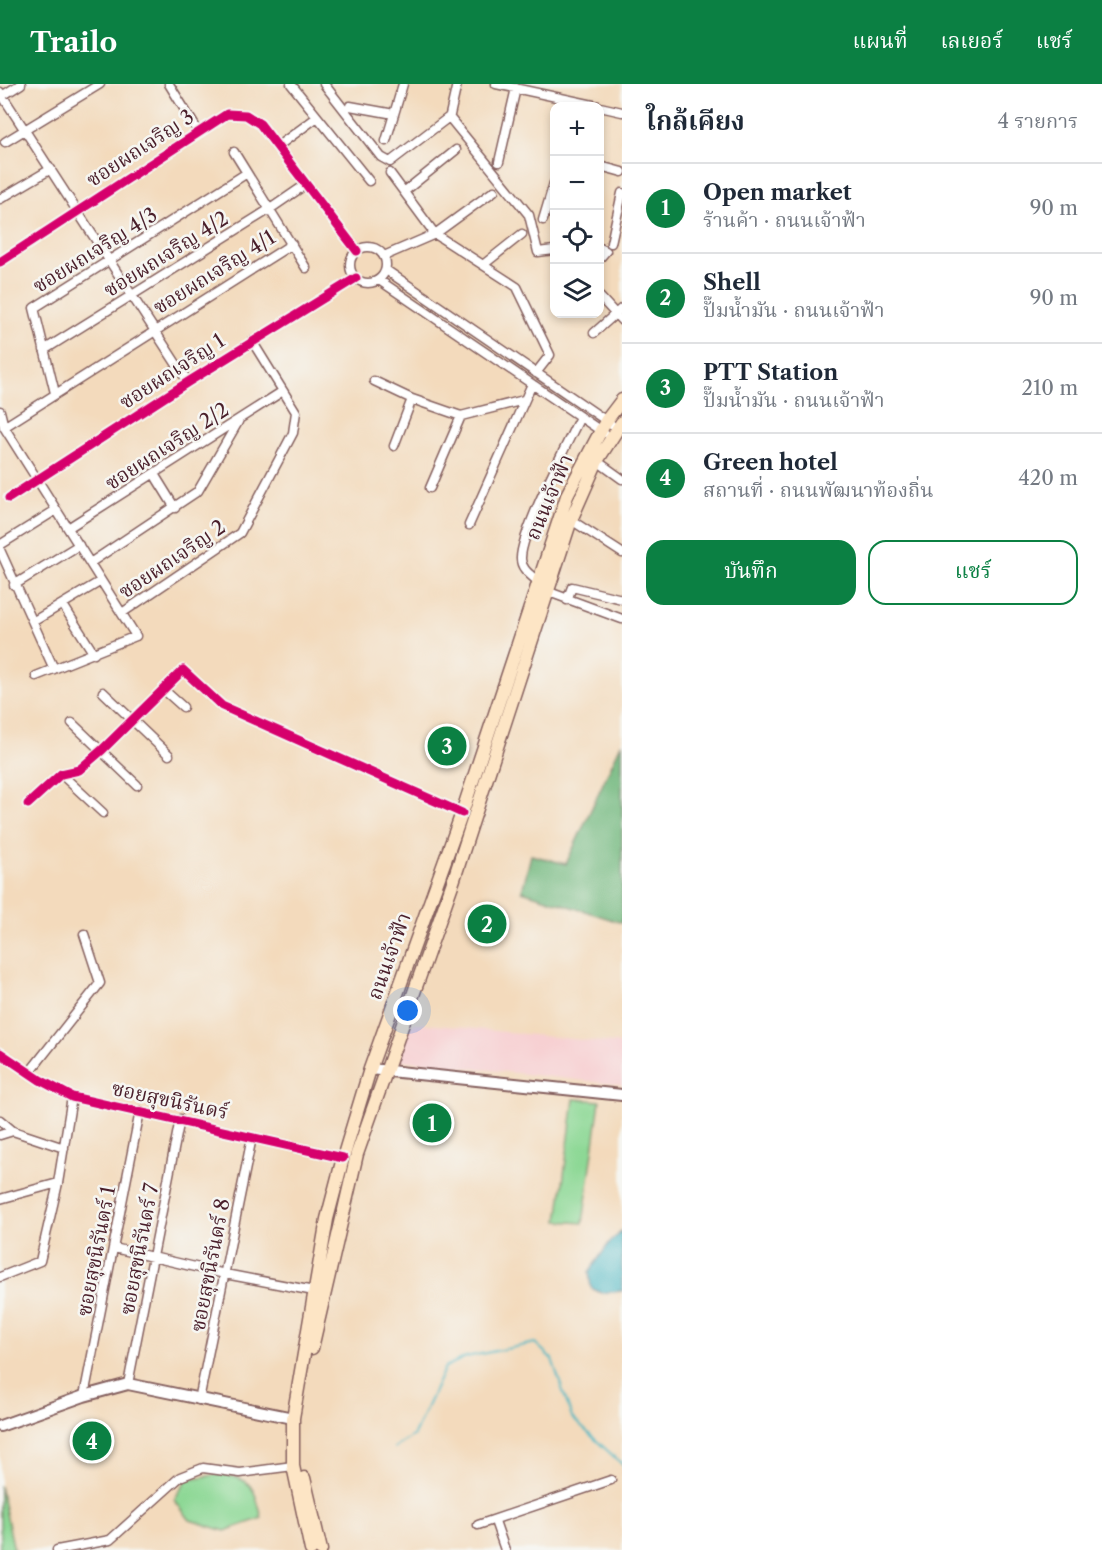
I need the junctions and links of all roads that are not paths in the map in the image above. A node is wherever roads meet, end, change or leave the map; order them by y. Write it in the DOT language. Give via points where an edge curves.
graph roads {
  1 [pos="21,84"];
  2 [pos="100,84"];
  3 [pos="182,84"];
  4 [pos="291,84"];
  5 [pos="324,84"];
  6 [pos="403,84"];
  7 [pos="457,84"];
  8 [pos="496,84"];
  9 [pos="171,87"];
  10 [pos="516,88"];
  11 [pos="535,88"];
  12 [pos="1,94"];
  13 [pos="569,102"];
  14 [pos="350,106"];
  15 [pos="604,108"];
  16 [pos="622,112"];
  17 [pos="394,114"];
  18 [pos="450,114"];
  19 [pos="316,118"];
  20 [pos="25,130"];
  21 [pos="198,131"];
  22 [pos="386,141"];
  23 [pos="5,142"];
  24 [pos="278,146"];
  25 [pos="456,150"];
  26 [pos="234,152"];
  27 [pos="499,162"];
  28 [pos="604,167"];
  29 [pos="51,169"];
  30 [pos="622,172"];
  31 [pos="247,173"];
  32 [pos="390,173"];
  33 [pos="369,181"];
  34 [pos="305,184"];
  35 [pos="405,191"];
  36 [pos="494,191"];
  37 [pos="622,193"];
  38 [pos="550,198"];
  39 [pos="0,200"];
  40 [pos="270,209"];
  41 [pos="77,210"];
  42 [pos="543,220"];
  43 [pos="435,234"];
  44 [pos="522,234"];
  45 [pos="611,243"];
  46 [pos="291,244"];
  47 [pos="357,251"];
  48 [pos="550,251"];
  49 [pos="384,256"];
  50 [pos="0,261"];
  51 [pos="110,261"];
  52 [pos="483,265"];
  53 [pos="306,268"];
  54 [pos="386,270"];
  55 [pos="356,278"];
  56 [pos="379,280"];
  57 [pos="132,295"];
  58 [pos="604,300"];
  59 [pos="619,311"];
  60 [pos="622,321"];
  61 [pos="155,328"];
  62 [pos="594,333"];
  63 [pos="252,341"];
  64 [pos="44,350"];
  65 [pos="536,373"];
  66 [pos="374,381"];
  67 [pos="188,382"];
  68 [pos="532,384"];
  69 [pos="283,391"];
  70 [pos="55,393"];
  71 [pos="412,399"];
  72 [pos="524,400"];
  73 [pos="622,400"];
  74 [pos="0,411"];
  75 [pos="461,416"];
  76 [pos="580,417"];
  77 [pos="239,419"];
  78 [pos="4,427"];
  79 [pos="611,428"];
  80 [pos="394,446"];
  81 [pos="597,461"];
  82 [pos="154,474"];
  83 [pos="37,479"];
  84 [pos="622,479"];
  85 [pos="430,488"];
  86 [pos="9,498"];
  87 [pos="175,508"];
  88 [pos="57,510"];
  89 [pos="571,520"];
  90 [pos="469,525"];
  91 [pos="68,528"];
  92 [pos="0,545"];
  93 [pos="79,545"];
  94 [pos="0,550"];
  95 [pos="622,553"];
  96 [pos="90,563"];
  97 [pos="101,580"];
  98 [pos="537,581"];
  99 [pos="14,585"];
  100 [pos="549,592"];
  101 [pos="622,599"];
  102 [pos="567,600"];
  103 [pos="63,604"];
  104 [pos="122,613"];
  105 [pos="622,619"];
  106 [pos="33,621"];
  107 [pos="94,654"];
  108 [pos="54,669"];
  109 [pos="36,676"];
  110 [pos="164,690"];
  111 [pos="103,692"];
  112 [pos="183,707"];
  113 [pos="133,721"];
  114 [pos="72,723"];
  115 [pos="102,750"];
  116 [pos="169,755"];
  117 [pos="61,774"];
  118 [pos="137,785"];
  119 [pos="28,804"];
  120 [pos="103,813"];
  121 [pos="462,813"];
  122 [pos="84,934"];
  123 [pos="0,1053"];
  124 [pos="370,1069"];
  125 [pos="386,1071"];
  126 [pos="29,1073"];
  127 [pos="622,1095"];
  128 [pos="72,1097"];
  129 [pos="140,1111"];
  130 [pos="180,1119"];
  131 [pos="0,1120"];
  132 [pos="13,1131"];
  133 [pos="0,1135"];
  134 [pos="252,1137"];
  135 [pos="64,1148"];
  136 [pos="344,1158"];
  137 [pos="58,1183"];
  138 [pos="0,1199"];
  139 [pos="114,1248"];
  140 [pos="155,1259"];
  141 [pos="225,1275"];
  142 [pos="0,1276"];
  143 [pos="314,1291"];
  144 [pos="128,1384"];
  145 [pos="84,1396"];
  146 [pos="199,1400"];
  147 [pos="293,1418"];
  148 [pos="0,1426"];
  149 [pos="293,1466"];
  150 [pos="611,1480"];
  151 [pos="495,1521"];
  152 [pos="478,1525"];
  153 [pos="57,1550"];
  154 [pos="311,1550"];
  155 [pos="321,1550"];
  156 [pos="505,1550"];
  1 -- 12 [label="street"];
  2 -- 20 [label="street"];
  3 -- 9 [label="street"];
  4 -- 19 [label="street"];
  5 -- 48 [label="street" via="381,158 390,162 449,117 529,215 538,252"];
  6 -- 17 [label="street"];
  7 -- 18 [label="street"];
  8 -- 10 [label="street"];
  9 -- 21 [label="street"];
  10 -- 11 [label="street"];
  10 -- 27 [label="street"];
  11 -- 13 [label="street"];
  12 -- 20 [label="street, ซอยผถเจริญ 4/1"];
  14 -- 17 [label="street"];
  15 -- 16 [label="street"];
  17 -- 22 [label="street"];
  19 -- 24 [label="street"];
  19 -- 33 [label="street"];
  20 -- 23 [label="street"];
  20 -- 29 [label="street, ซอยผถเจริญ 4/1"];
  21 -- 24 [label="street, ซอยผถเจริญ 3" via="227,114 246,114"];
  21 -- 41 [label="street, ซอยผถเจริญ 3"];
  24 -- 34 [label="street, ซอยผถเจริญ 3"];
  25 -- 35 [label="street"];
  26 -- 31 [label="street"];
  28 -- 30 [label="street"];
  29 -- 39 [label="street"];
  29 -- 41 [label="street, ซอยผถเจริญ 4/1"];
  31 -- 40 [label="street"];
  31 -- 51 [label="street, ซอยผถเจริญ 4/3"];
  32 -- 35 [label="street"];
  34 -- 40 [label="street, ซอยผถเจริญ 4/2"];
  34 -- 47 [label="street, ซอยผถเจริญ 3"];
  35 -- 43 [label="street"];
  36 -- 43 [label="street"];
  37 -- 45 [label="street"];
  38 -- 42 [label="street"];
  40 -- 46 [label="street"];
  40 -- 57 [label="street, ซอยผถเจริญ 4/2"];
  41 -- 50 [label="street, ซอยผถเจริญ 3"];
  41 -- 51 [label="street, ซอยผถเจริญ 4/1"];
  43 -- 49 [label="street"];
  43 -- 52 [label="street"];
  44 -- 52 [label="street"];
  46 -- 53 [label="street"];
  46 -- 61 [label="street, ซอยผถเจริญ 4/1"];
  47 -- 49 [label="street" via="375,248"];
  47 -- 55 [label="street" via="350,268"];
  49 -- 54 [label="street"];
  51 -- 57 [label="street, ซอยผถเจริญ 4/1"];
  51 -- 64 [label="street, ซอยผถเจริญ 4/3" via="34,308"];
  52 -- 65 [label="street" via="517,287 550,355"];
  54 -- 56 [label="street"];
  54 -- 65 [label="street"];
  55 -- 56 [label="street" via="370,283"];
  55 -- 63 [label="street, ซอยผถเจริญ 1"];
  56 -- 68 [label="street"];
  57 -- 61 [label="street, ซอยผถเจริญ 4/1"];
  57 -- 64 [label="street, ซอยผถเจริญ 4/2"];
  58 -- 59 [label="street"];
  59 -- 60 [label="street"];
  59 -- 62 [label="street"];
  61 -- 67 [label="street, ซอยผถเจริญ 4/1"];
  61 -- 70 [label="street, ซอยผถเจริญ 4/1"];
  63 -- 67 [label="street, ซอยผถเจริญ 1"];
  63 -- 69 [label="street, ซอยผถเจริญ 2"];
  64 -- 70 [label="street, ซอยผถเจริญ 4/3"];
  65 -- 79 [label="street"];
  66 -- 71 [label="street"];
  67 -- 83 [label="street, ซอยผถเจริญ 1"];
  68 -- 72 [label="street"];
  68 -- 76 [label="street"];
  69 -- 77 [label="street, ซอยผถเจริญ 2/2"];
  69 -- 104 [label="street, ซอยผถเจริญ 2" via="296,412 293,433 240,533"];
  70 -- 78 [label="street, ซอยผถเจริญ 4/1"];
  71 -- 75 [label="street"];
  71 -- 80 [label="street"];
  72 -- 75 [label="street"];
  72 -- 90 [label="street"];
  73 -- 79 [label="main road, ถนนเจ้าฟ้า"];
  74 -- 78 [label="street"];
  75 -- 85 [label="street"];
  76 -- 79 [label="street"];
  76 -- 98 [label="street" via="523,550 523,567"];
  77 -- 82 [label="street, ซอยผถเจริญ 2/2"];
  77 -- 87 [label="street" via="198,491"];
  78 -- 83 [label="street"];
  79 -- 81 [label="main road, ถนนเจ้าฟ้า"];
  79 -- 98 [label="main road, ถนนเจ้าฟ้า" via="568,493"];
  81 -- 84 [label="street"];
  81 -- 89 [label="main road, ถนนเจ้าฟ้า"];
  82 -- 87 [label="street"];
  82 -- 91 [label="street, ซอยผถเจริญ 2/2"];
  83 -- 86 [label="street, ซอยผถเจริญ 1"];
  83 -- 88 [label="street, ซอยผถเจริญ 2"];
  87 -- 96 [label="street"];
  88 -- 91 [label="street, ซอยผถเจริญ 2"];
  88 -- 92 [label="street"];
  89 -- 95 [label="street"];
  89 -- 100 [label="main road, ถนนเจ้าฟ้า"];
  91 -- 93 [label="street, ซอยผถเจริญ 2"];
  93 -- 96 [label="street, ซอยผถเจริญ 2"];
  93 -- 99 [label="street"];
  94 -- 99 [label="street"];
  96 -- 97 [label="street, ซอยผถเจริญ 2"];
  97 -- 103 [label="street"];
  97 -- 104 [label="street, ซอยผถเจริญ 2"];
  98 -- 121 [label="main road, ถนนเจ้าฟ้า"];
  99 -- 106 [label="street"];
  100 -- 102 [label="street"];
  100 -- 125 [label="main road, ถนนเจ้าฟ้า"];
  101 -- 102 [label="street" via="572,587"];
  102 -- 105 [label="street"];
  103 -- 106 [label="street"];
  103 -- 107 [label="street"];
  104 -- 107 [label="street, ซอยผถเจริญ 2" via="136,636"];
  106 -- 108 [label="street"];
  107 -- 108 [label="street"];
  108 -- 109 [label="street"];
  110 -- 112 [label="street"];
  110 -- 113 [label="street"];
  110 -- 121 [label="street" via="183,670 222,706"];
  111 -- 113 [label="street"];
  113 -- 115 [label="street"];
  113 -- 116 [label="street"];
  114 -- 115 [label="street"];
  115 -- 117 [label="street" via="79,770"];
  115 -- 118 [label="street"];
  117 -- 119 [label="street"];
  117 -- 120 [label="street"];
  121 -- 124 [label="main road, ถนนเจ้าฟ้า"];
  122 -- 126 [label="street" via="100,983"];
  123 -- 126 [label="street, ซอยสุขนิรันดร์"];
  124 -- 125 [label="street"];
  124 -- 136 [label="main road, ถนนเจ้าฟ้า"];
  125 -- 127 [label="street"];
  125 -- 155 [label="main road, ถนนเจ้าฟ้า" via="357,1154 299,1417 300,1465"];
  126 -- 128 [label="street, ซอยสุขนิรันดร์"];
  128 -- 129 [label="street, ซอยสุขนิรันดร์"];
  128 -- 135 [label="street"];
  129 -- 130 [label="street, ซอยสุขนิรันดร์"];
  129 -- 139 [label="street, ซอยสุขนิรันดร์ 1"];
  130 -- 134 [label="street, ซอยสุขนิรันดร์"];
  130 -- 140 [label="street, ซอยสุขนิรันดร์ 7"];
  131 -- 132 [label="street"];
  132 -- 133 [label="street"];
  132 -- 135 [label="street"];
  134 -- 136 [label="street, ซอยสุขนิรันดร์"];
  134 -- 141 [label="street, ซอยสุขนิรันดร์ 8"];
  135 -- 137 [label="street"];
  136 -- 143 [label="main road, ถนนเจ้าฟ้า" via="327,1219"];
  137 -- 138 [label="street"];
  137 -- 142 [label="street" via="40,1261"];
  139 -- 140 [label="street"];
  139 -- 145 [label="street, ซอยสุขนิรันดร์ 1"];
  140 -- 141 [label="street"];
  140 -- 144 [label="street, ซอยสุขนิรันดร์ 7"];
  141 -- 143 [label="street"];
  141 -- 146 [label="street, ซอยสุขนิรันดร์ 8"];
  143 -- 147 [label="main road, ถนนเจ้าฟ้า"];
  144 -- 145 [label="street"];
  144 -- 146 [label="street"];
  145 -- 148 [label="street"];
  146 -- 147 [label="street"];
  147 -- 149 [label="main road, ถนนเจ้าฟ้า"];
  149 -- 153 [label="street" via="240,1473 203,1468 180,1477 110,1540"];
  149 -- 154 [label="main road, ถนนเจ้าฟ้า"];
  150 -- 151 [label="street"];
  151 -- 152 [label="street"];
  151 -- 156 [label="street"];
}
